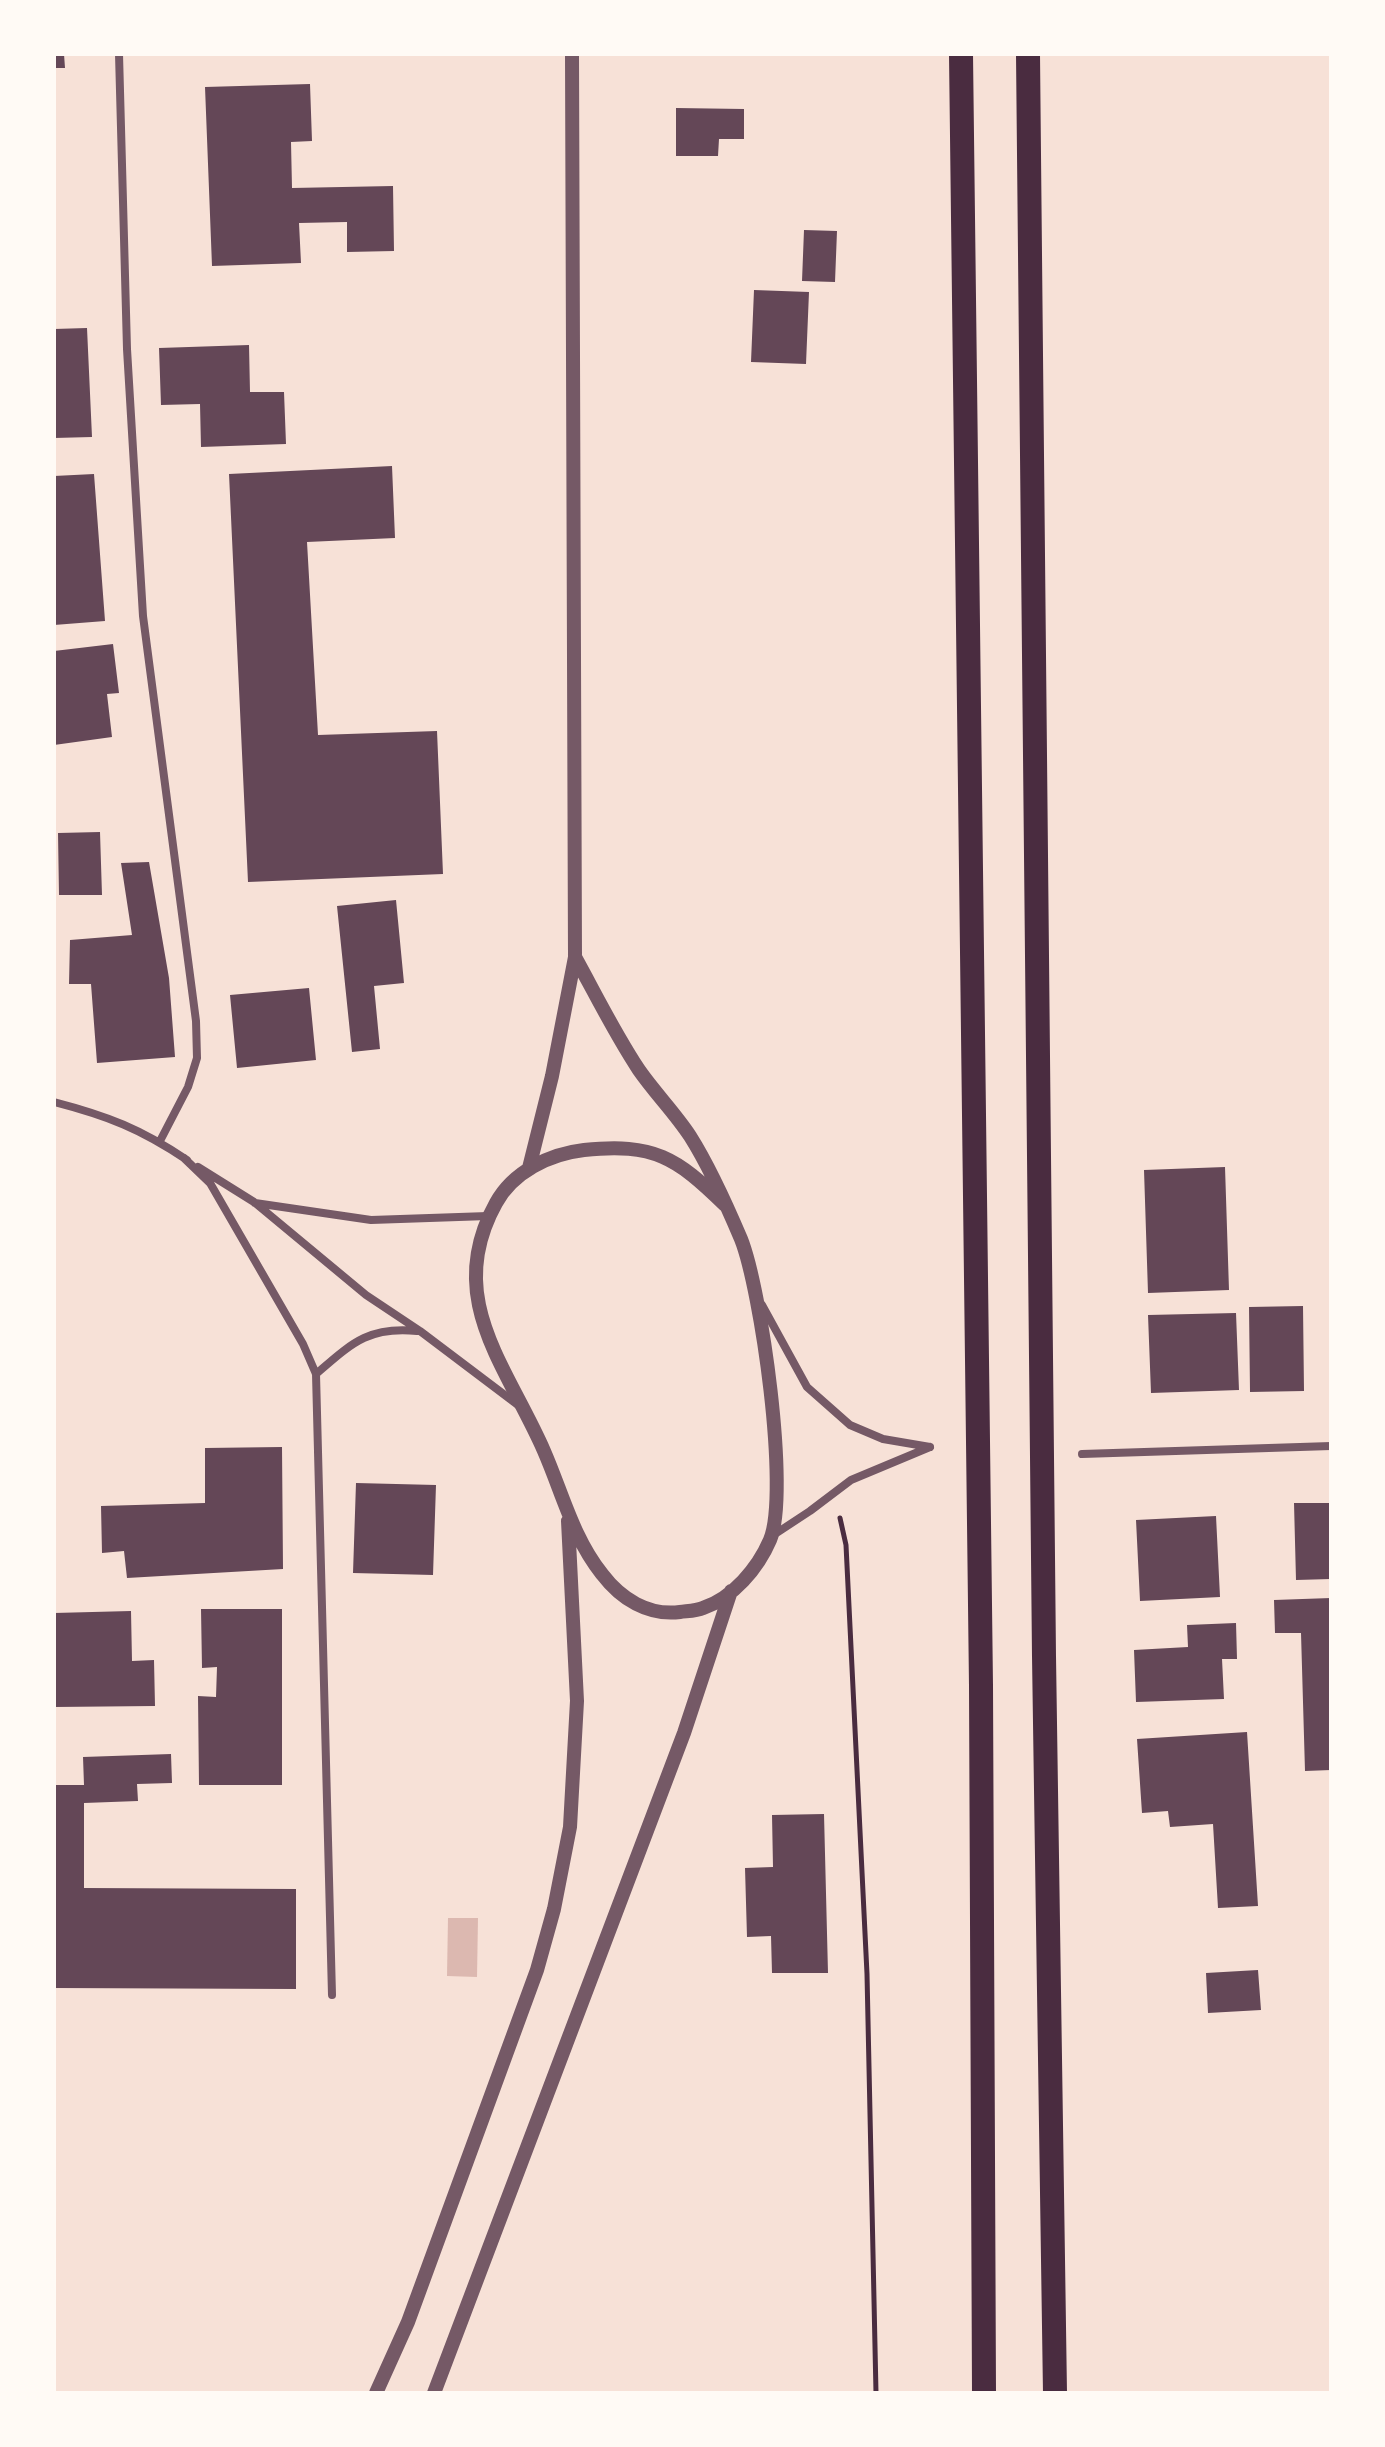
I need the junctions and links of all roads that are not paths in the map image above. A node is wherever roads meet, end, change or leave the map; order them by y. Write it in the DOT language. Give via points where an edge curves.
graph roads {
  1 [pos="119,54"];
  2 [pos="572,54"];
  3 [pos="961,54"];
  4 [pos="1028,54"];
  5 [pos="575,957"];
  6 [pos="54,1102"];
  7 [pos="160,1141"];
  8 [pos="184,1158"];
  9 [pos="529,1168"];
  10 [pos="254,1202"];
  11 [pos="725,1205"];
  12 [pos="488,1216"];
  13 [pos="758,1298"];
  14 [pos="420,1331"];
  15 [pos="316,1374"];
  16 [pos="525,1410"];
  17 [pos="1331,1446"];
  18 [pos="1082,1454"];
  19 [pos="568,1516"];
  20 [pos="772,1537"];
  21 [pos="731,1591"];
  22 [pos="332,1995"];
  23 [pos="376,2393"];
  24 [pos="434,2393"];
  25 [pos="984,2393"];
  26 [pos="1055,2393"];
  1 -- 7 [label="street" via="127,349 143,616 197,1045 188,1087"];
  2 -- 5 [label="street"];
  3 -- 25 [label="highway"];
  4 -- 26 [label="highway"];
  5 -- 9 [label="street"];
  5 -- 11 [label="street" via="639,1069 691,1137"];
  6 -- 7 [label="street" via="102,1114"];
  7 -- 8 [label="street"];
  8 -- 10 [label="street"];
  8 -- 15 [label="street" via="210,1183"];
  9 -- 11 [label="street" via="566,1152 636,1148 670,1159"];
  9 -- 12 [label="street" via="504,1189"];
  10 -- 12 [label="street" via="371,1220"];
  10 -- 14 [label="street" via="366,1295"];
  11 -- 13 [label="street"];
  12 -- 16 [label="street" via="476,1250 474,1284 497,1358"];
  13 -- 20 [label="street" via="774,1437 777,1495"];
  13 -- 20 [label="street" via="807,1387 828,1406 850,1425 883,1439 930,1447 864,1473"];
  14 -- 15 [label="street" via="396,1328 357,1339"];
  14 -- 16 [label="street"];
  15 -- 22 [label="street"];
  16 -- 19 [label="street"];
  17 -- 18 [label="street"];
  19 -- 21 [label="street" via="602,1574 645,1610 703,1608"];
  19 -- 23 [label="street" via="577,1701 570,1827 554,1909 537,1970 408,2322"];
  20 -- 21 [label="street" via="754,1570"];
  21 -- 24 [label="street" via="684,1733"];
}
